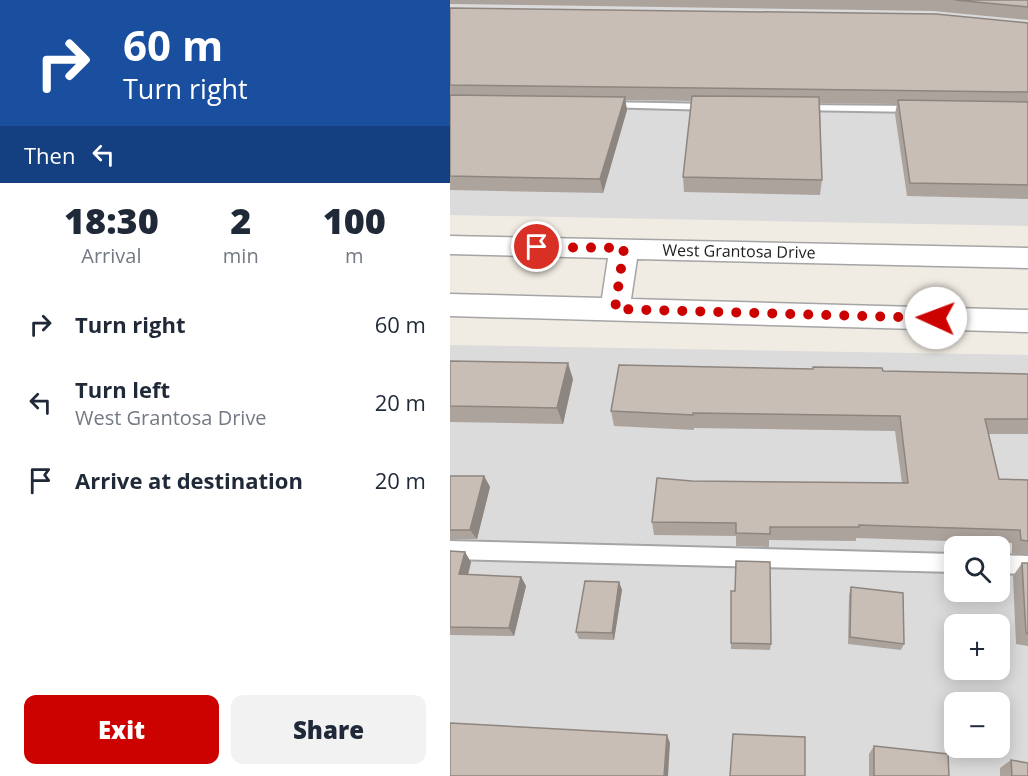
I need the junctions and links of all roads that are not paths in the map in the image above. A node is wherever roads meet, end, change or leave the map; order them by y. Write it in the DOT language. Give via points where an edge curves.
graph roads {
  1 [pos="594,105"];
  2 [pos="725,107"];
  3 [pos="785,107"];
  4 [pos="929,109"];
  5 [pos="450,245"];
  6 [pos="624,248"];
  7 [pos="1028,258"];
  8 [pos="450,305"];
  9 [pos="615,309"];
  10 [pos="1028,321"];
  11 [pos="450,550"];
  12 [pos="944,563"];
  13 [pos="1010,564"];
  14 [pos="1028,565"];
  1 -- 2 [label="lane"];
  3 -- 4 [label="lane"];
  5 -- 6 [label="street, West Grantosa Drive"];
  6 -- 7 [label="street, West Grantosa Drive"];
  6 -- 9 [label="street"];
  8 -- 9 [label="street"];
  9 -- 10 [label="street"];
  11 -- 12 [label="lane"];
  13 -- 14 [label="lane"];
}
